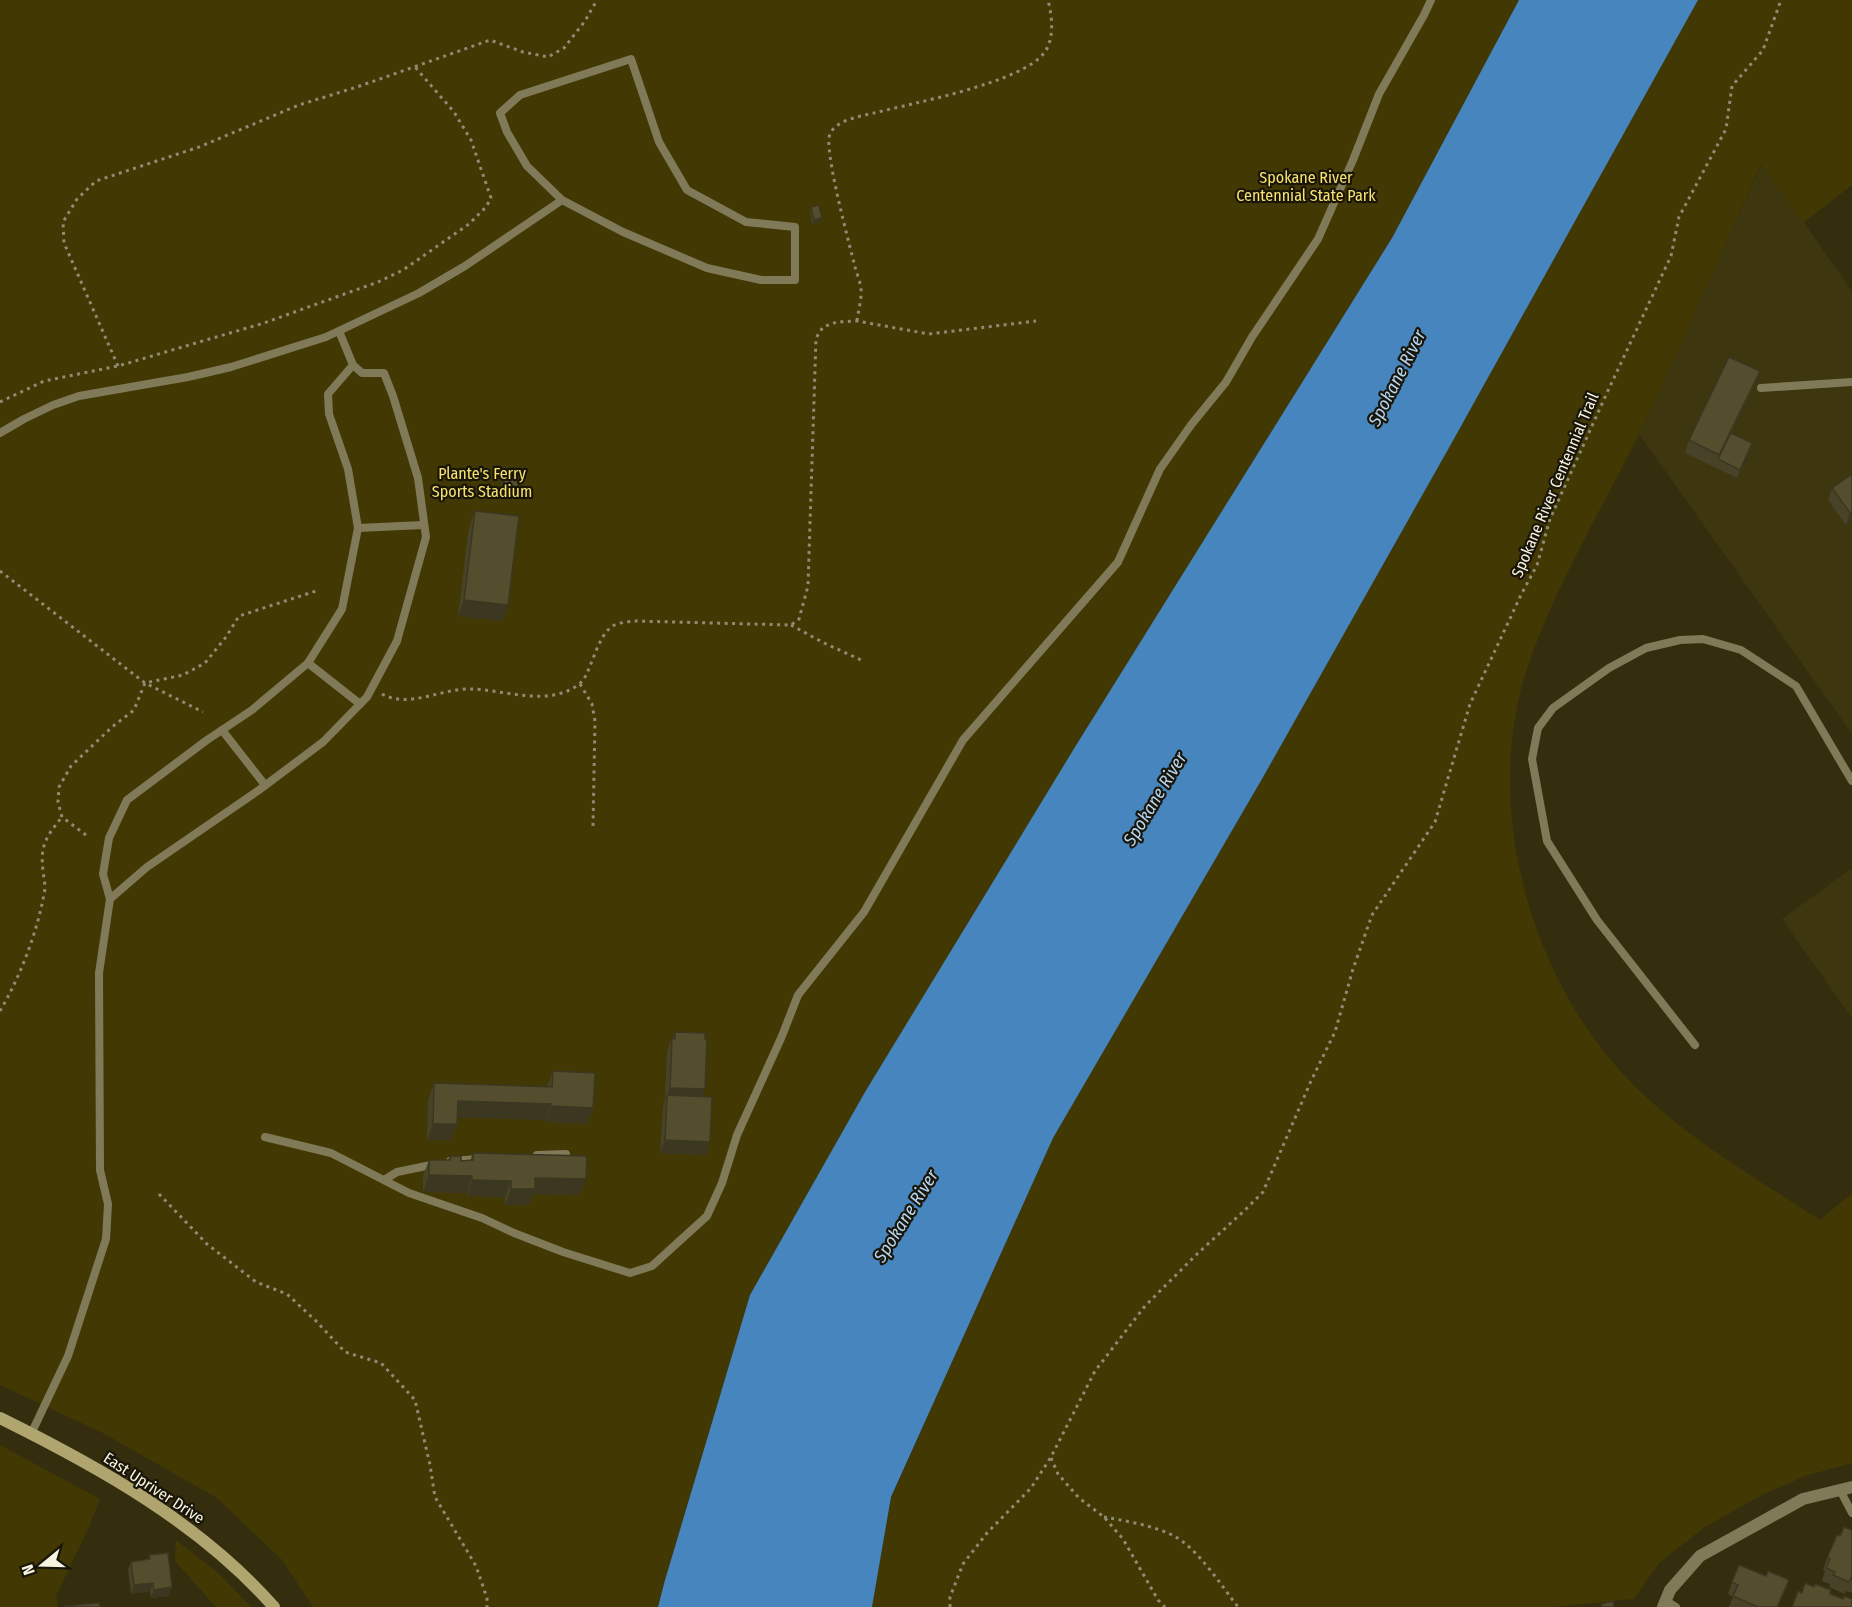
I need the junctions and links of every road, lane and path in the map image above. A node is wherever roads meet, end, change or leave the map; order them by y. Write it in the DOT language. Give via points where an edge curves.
graph roads {
  1 [pos="597,0"];
  2 [pos="1048,0"];
  3 [pos="1431,0"];
  4 [pos="1781,0"];
  5 [pos="414,67"];
  6 [pos="562,200"];
  7 [pos="857,321"];
  8 [pos="1036,321"];
  9 [pos="339,332"];
  10 [pos="352,365"];
  11 [pos="118,366"];
  12 [pos="1852,382"];
  13 [pos="1761,388"];
  14 [pos="0,402"];
  15 [pos="0,433"];
  16 [pos="423,525"];
  17 [pos="358,528"];
  18 [pos="0,571"];
  19 [pos="320,590"];
  20 [pos="791,625"];
  21 [pos="861,660"];
  22 [pos="308,663"];
  23 [pos="144,683"];
  24 [pos="580,684"];
  25 [pos="372,688"];
  26 [pos="360,704"];
  27 [pos="203,712"];
  28 [pos="222,730"];
  29 [pos="1852,781"];
  30 [pos="265,785"];
  31 [pos="62,817"];
  32 [pos="593,826"];
  33 [pos="86,835"];
  34 [pos="110,899"];
  35 [pos="0,1011"];
  36 [pos="1695,1045"];
  37 [pos="265,1137"];
  38 [pos="566,1154"];
  39 [pos="531,1156"];
  40 [pos="484,1159"];
  41 [pos="384,1180"];
  42 [pos="159,1194"];
  43 [pos="0,1419"];
  44 [pos="32,1434"];
  45 [pos="1051,1457"];
  46 [pos="1846,1489"];
  47 [pos="1852,1513"];
  48 [pos="1104,1517"];
  49 [pos="1668,1605"];
  50 [pos="274,1607"];
  51 [pos="487,1607"];
  52 [pos="950,1607"];
  53 [pos="1165,1607"];
  54 [pos="1238,1607"];
  1 -- 5 [label="path" via="564,48 548,57 490,40"];
  2 -- 7 [label="path" via="1051,36 1034,63 973,88 858,117 837,125 829,134 838,197 862,293"];
  3 -- 41 [label="lane" via="1379,94 1318,239 1226,382 1160,469 1118,562 963,740 864,912 798,995 737,1135 707,1216 652,1266 630,1273 563,1252"];
  4 -- 45 [label="path, Spokane River Centennial Trail" via="1763,51 1732,86 1726,129 1679,217 1671,256 1550,519 1537,565 1470,704 1435,822 1372,915 1335,1032 1263,1191 1145,1306 1095,1371"];
  5 -- 11 [label="path" via="299,105 199,147 96,181 77,199 63,222 64,243"];
  5 -- 11 [label="path" via="454,112 471,140 491,198 486,207 469,224 403,270 378,282 264,323"];
  6 -- 6 [label="lane" via="527,166 500,113 520,96 631,60 659,142 687,190 746,222 795,227 795,280 761,280 707,268 623,232"];
  6 -- 9 [label="lane" via="465,266"];
  7 -- 8 [label="path" via="929,333"];
  7 -- 20 [label="path" via="823,327 816,338 808,586 799,619"];
  9 -- 10 [label="lane"];
  9 -- 15 [label="lane" via="220,369 79,396"];
  10 -- 16 [label="lane" via="362,373 384,373 418,478"];
  10 -- 17 [label="lane" via="328,394 329,414 348,469"];
  11 -- 14 [label="path" via="44,381"];
  12 -- 13 [label="lane"];
  16 -- 17 [label="lane"];
  16 -- 25 [label="lane" via="426,537 397,641"];
  17 -- 22 [label="lane" via="342,609"];
  18 -- 23 [label="path"];
  19 -- 23 [label="path" via="239,616 205,663 183,675"];
  20 -- 21 [label="path"];
  20 -- 24 [label="path" via="634,621 618,624 609,628"];
  22 -- 26 [label="lane"];
  22 -- 28 [label="lane"];
  23 -- 27 [label="path"];
  23 -- 31 [label="path" via="134,710 71,766 59,787"];
  24 -- 25 [label="path" via="552,695 470,688 407,699 391,699"];
  24 -- 32 [label="path" via="592,704 595,721"];
  25 -- 26 [label="lane"];
  26 -- 30 [label="lane" via="323,742"];
  28 -- 30 [label="lane"];
  28 -- 34 [label="lane" via="127,800 108,838 103,874"];
  29 -- 36 [label="lane" via="1796,686 1742,650 1703,639 1646,648 1609,668 1553,708 1538,728 1532,759 1547,841 1597,920"];
  30 -- 34 [label="lane" via="147,867"];
  31 -- 33 [label="path"];
  31 -- 35 [label="path" via="46,837 42,859 45,892 18,977"];
  34 -- 44 [label="lane" via="99,973 100,1170 108,1204 106,1239 68,1356"];
  37 -- 41 [label="lane" via="331,1153"];
  38 -- 39 [label="lane"];
  40 -- 41 [label="lane" via="449,1161 397,1172"];
  42 -- 51 [label="path" via="207,1244 256,1282 287,1294 345,1352 381,1363 415,1400 435,1497 476,1566"];
  43 -- 44 [label="street, East Upriver Drive"];
  44 -- 50 [label="street, East Upriver Drive" via="120,1482 163,1511 224,1558"];
  45 -- 48 [label="path" via="1058,1474 1078,1498"];
  45 -- 52 [label="path, Spokane River Centennial Trail" via="1031,1488 963,1564"];
  46 -- 47 [label="lane"];
  46 -- 49 [label="street" via="1803,1499 1700,1556 1670,1590"];
  48 -- 53 [label="path" via="1123,1539"];
  48 -- 54 [label="path" via="1173,1536 1201,1559"];
}
